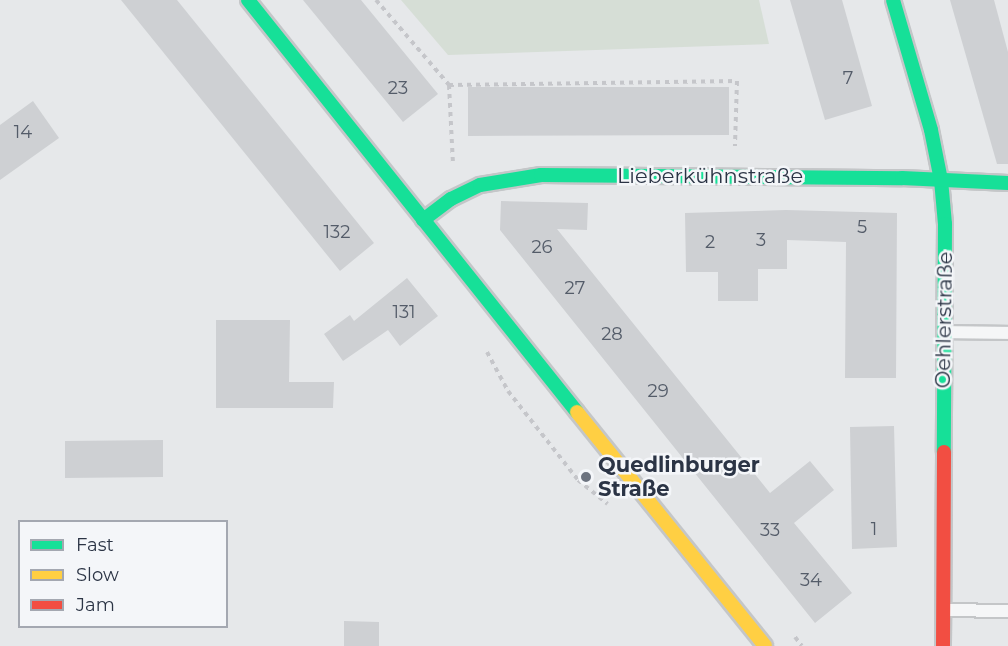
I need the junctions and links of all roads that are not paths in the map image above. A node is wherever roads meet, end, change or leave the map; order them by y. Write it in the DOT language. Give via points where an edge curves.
graph roads {
  1 [pos="248,0"];
  2 [pos="893,0"];
  3 [pos="941,180"];
  4 [pos="1008,183"];
  5 [pos="423,220"];
  6 [pos="944,332"];
  7 [pos="1008,333"];
  8 [pos="943,610"];
  9 [pos="1008,611"];
  10 [pos="765,646"];
  11 [pos="943,646"];
  1 -- 5 [label="street"];
  2 -- 3 [label="street, Oehlerstraße" via="932,130"];
  3 -- 4 [label="street, Lieberkühnstraße"];
  3 -- 5 [label="street, Lieberkühnstraße" via="540,175 480,185"];
  3 -- 6 [label="street, Oehlerstraße"];
  5 -- 10 [label="street"];
  6 -- 7 [label="lane"];
  6 -- 8 [label="street, Oehlerstraße"];
  8 -- 9 [label="lane"];
  8 -- 11 [label="street, Oehlerstraße"];
}
